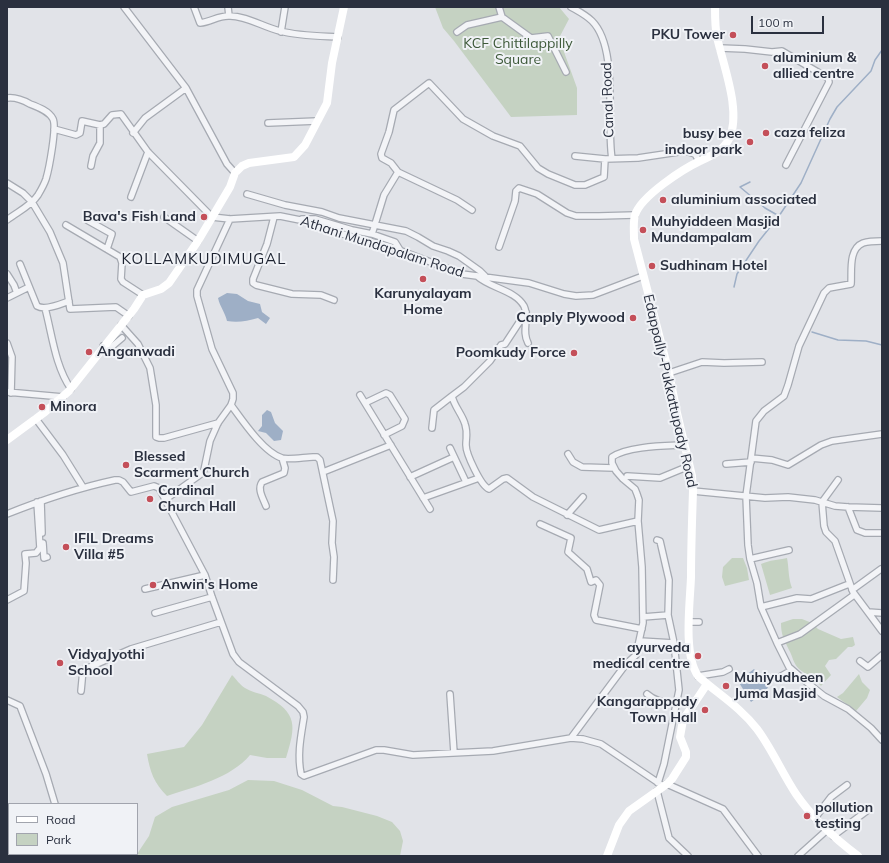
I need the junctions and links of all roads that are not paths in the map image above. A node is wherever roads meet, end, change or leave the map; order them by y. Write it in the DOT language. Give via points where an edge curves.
graph roads {
  1 [pos="194,7"];
  2 [pos="228,7"];
  3 [pos="285,7"];
  4 [pos="344,7"];
  5 [pos="499,7"];
  6 [pos="571,7"];
  7 [pos="715,7"];
  8 [pos="126,8"];
  9 [pos="229,16"];
  10 [pos="502,17"];
  11 [pos="281,32"];
  12 [pos="457,32"];
  13 [pos="338,37"];
  14 [pos="720,48"];
  15 [pos="566,72"];
  16 [pos="186,88"];
  17 [pos="7,98"];
  18 [pos="317,121"];
  19 [pos="268,123"];
  20 [pos="100,125"];
  21 [pos="54,129"];
  22 [pos="133,133"];
  23 [pos="148,152"];
  24 [pos="574,156"];
  25 [pos="605,159"];
  26 [pos="612,159"];
  27 [pos="699,161"];
  28 [pos="786,165"];
  29 [pos="91,166"];
  30 [pos="398,172"];
  31 [pos="235,173"];
  32 [pos="7,183"];
  33 [pos="247,194"];
  34 [pos="131,197"];
  35 [pos="32,202"];
  36 [pos="472,210"];
  37 [pos="635,215"];
  38 [pos="164,217"];
  39 [pos="212,217"];
  40 [pos="274,217"];
  41 [pos="230,219"];
  42 [pos="7,220"];
  43 [pos="87,220"];
  44 [pos="300,220"];
  45 [pos="66,225"];
  46 [pos="375,225"];
  47 [pos="372,234"];
  48 [pos="198,241"];
  49 [pos="882,241"];
  50 [pos="499,247"];
  51 [pos="107,249"];
  52 [pos="401,250"];
  53 [pos="20,264"];
  54 [pos="7,274"];
  55 [pos="477,276"];
  56 [pos="485,276"];
  57 [pos="643,276"];
  58 [pos="29,287"];
  59 [pos="17,293"];
  60 [pos="143,295"];
  61 [pos="7,298"];
  62 [pos="334,300"];
  63 [pos="70,301"];
  64 [pos="45,308"];
  65 [pos="526,312"];
  66 [pos="129,316"];
  67 [pos="121,325"];
  68 [pos="122,338"];
  69 [pos="7,343"];
  70 [pos="528,343"];
  71 [pos="103,346"];
  72 [pos="762,362"];
  73 [pos="669,373"];
  74 [pos="71,389"];
  75 [pos="9,392"];
  76 [pos="360,395"];
  77 [pos="452,396"];
  78 [pos="63,397"];
  79 [pos="365,403"];
  80 [pos="230,405"];
  81 [pos="36,419"];
  82 [pos="218,423"];
  83 [pos="432,428"];
  84 [pos="882,434"];
  85 [pos="384,435"];
  86 [pos="7,440"];
  87 [pos="391,445"];
  88 [pos="684,445"];
  89 [pos="450,448"];
  90 [pos="568,454"];
  91 [pos="454,457"];
  92 [pos="282,458"];
  93 [pos="751,460"];
  94 [pos="726,464"];
  95 [pos="689,466"];
  96 [pos="614,468"];
  97 [pos="323,472"];
  98 [pos="627,476"];
  99 [pos="410,477"];
  100 [pos="479,478"];
  101 [pos="838,480"];
  102 [pos="466,482"];
  103 [pos="83,487"];
  104 [pos="693,492"];
  105 [pos="746,496"];
  106 [pos="583,497"];
  107 [pos="423,498"];
  108 [pos="166,499"];
  109 [pos="39,502"];
  110 [pos="822,502"];
  111 [pos="266,506"];
  112 [pos="848,507"];
  113 [pos="882,508"];
  114 [pos="430,509"];
  115 [pos="7,514"];
  116 [pos="567,514"];
  117 [pos="638,521"];
  118 [pos="540,524"];
  119 [pos="882,533"];
  120 [pos="657,540"];
  121 [pos="41,548"];
  122 [pos="789,550"];
  123 [pos="47,557"];
  124 [pos="750,559"];
  125 [pos="881,569"];
  126 [pos="205,575"];
  127 [pos="333,580"];
  128 [pos="145,589"];
  129 [pos="852,590"];
  130 [pos="212,598"];
  131 [pos="7,600"];
  132 [pos="761,607"];
  133 [pos="868,612"];
  134 [pos="155,613"];
  135 [pos="882,613"];
  136 [pos="668,615"];
  137 [pos="643,617"];
  138 [pos="221,622"];
  139 [pos="689,622"];
  140 [pos="699,622"];
  141 [pos="642,629"];
  142 [pos="882,631"];
  143 [pos="640,641"];
  144 [pos="674,643"];
  145 [pos="776,643"];
  146 [pos="882,654"];
  147 [pos="860,661"];
  148 [pos="730,669"];
  149 [pos="792,670"];
  150 [pos="698,676"];
  151 [pos="778,678"];
  152 [pos="707,684"];
  153 [pos="81,691"];
  154 [pos="450,694"];
  155 [pos="647,694"];
  156 [pos="7,700"];
  157 [pos="677,704"];
  158 [pos="571,738"];
  159 [pos="882,740"];
  160 [pos="454,754"];
  161 [pos="847,785"];
  162 [pos="661,786"];
  163 [pos="54,803"];
  164 [pos="868,810"];
  165 [pos="815,818"];
  166 [pos="830,833"];
  167 [pos="607,856"];
  168 [pos="688,856"];
  169 [pos="758,856"];
  170 [pos="798,856"];
  171 [pos="858,856"];
  1 -- 9 [label="street" via="200,23"];
  2 -- 9 [label="street"];
  3 -- 11 [label="street"];
  4 -- 13 [label="main road"];
  5 -- 10 [label="street"];
  6 -- 26 [label="street, Canal Road" via="592,21 600,32 604,44 610,79"];
  7 -- 14 [label="main road"];
  8 -- 16 [label="street"];
  9 -- 11 [label="street" via="243,18"];
  10 -- 12 [label="street" via="467,24"];
  10 -- 15 [label="street" via="530,38 548,36"];
  11 -- 13 [label="street"];
  13 -- 18 [label="main road" via="327,103"];
  14 -- 27 [label="main road" via="732,101 733,119 728,139 722,147 715,154"];
  14 -- 28 [label="street" via="782,51 828,78"];
  16 -- 22 [label="street" via="145,118"];
  16 -- 31 [label="street" via="227,164"];
  17 -- 21 [label="street" via="27,102 48,113 53,119"];
  18 -- 19 [label="street"];
  18 -- 31 [label="main road" via="305,145 294,157 249,163"];
  20 -- 21 [label="street" via="82,121 80,133 76,135"];
  20 -- 22 [label="street" via="112,115 121,114"];
  20 -- 29 [label="street" via="100,143"];
  21 -- 35 [label="street" via="46,178"];
  22 -- 23 [label="street"];
  23 -- 34 [label="street"];
  23 -- 39 [label="street"];
  24 -- 25 [label="street"];
  25 -- 26 [label="street"];
  25 -- 30 [label="street" via="604,177 585,184 564,182 538,168 520,146 493,136 463,119 429,83 394,110 390,132 381,154 382,158 391,163"];
  26 -- 27 [label="street" via="685,151 695,154"];
  27 -- 37 [label="main road" via="660,187"];
  30 -- 36 [label="street" via="457,200"];
  30 -- 46 [label="street" via="384,195"];
  31 -- 39 [label="main road" via="230,187"];
  32 -- 35 [label="street"];
  33 -- 46 [label="street"];
  35 -- 42 [label="street"];
  35 -- 63 [label="street" via="50,232 63,263"];
  37 -- 50 [label="street" via="576,216 537,194 519,188 516,190 515,201"];
  37 -- 57 [label="main road, Edappally-Pukkattupady Road" via="634,239"];
  38 -- 48 [label="street"];
  39 -- 41 [label="street, Athani Mundapalam Road"];
  39 -- 48 [label="main road"];
  40 -- 41 [label="street, Athani Mundapalam Road"];
  40 -- 44 [label="street, Athani Mundapalam Road"];
  40 -- 62 [label="street" via="253,283 256,286 287,293 321,295"];
  41 -- 80 [label="street" via="197,290 212,349 232,389 233,399"];
  43 -- 51 [label="street" via="112,234"];
  44 -- 47 [label="street" via="315,219"];
  44 -- 52 [label="street, Athani Mundapalam Road"];
  45 -- 51 [label="street"];
  46 -- 47 [label="street"];
  46 -- 56 [label="street" via="406,231 432,246 459,256"];
  47 -- 52 [label="street" via="395,242"];
  48 -- 60 [label="main road" via="169,283 161,289"];
  49 -- 93 [label="street" via="858,246 852,257 851,284 829,288 824,293 799,346 784,396 764,411 756,421"];
  51 -- 60 [label="street" via="122,259 121,279"];
  52 -- 55 [label="street, Athani Mundapalam Road" via="449,270"];
  53 -- 58 [label="street"];
  54 -- 59 [label="street"];
  55 -- 56 [label="street, Athani Mundapalam Road"];
  55 -- 65 [label="street" via="483,282 520,301"];
  56 -- 57 [label="street, Athani Mundapalam Road" via="529,283 576,296 593,295"];
  57 -- 73 [label="main road, Edappally-Pukkattupady Road"];
  58 -- 59 [label="street"];
  58 -- 64 [label="street" via="37,306"];
  59 -- 61 [label="street"];
  60 -- 66 [label="main road"];
  63 -- 64 [label="street"];
  63 -- 66 [label="street" via="70,309 116,307"];
  64 -- 74 [label="street" via="61,370"];
  65 -- 70 [label="street" via="524,336"];
  65 -- 77 [label="street" via="505,344 501,345 490,361"];
  66 -- 67 [label="main road"];
  67 -- 71 [label="main road"];
  67 -- 82 [label="street" via="138,344 150,368 156,405 156,437 164,438"];
  68 -- 71 [label="street" via="109,349"];
  69 -- 75 [label="street" via="12,357"];
  71 -- 74 [label="main road"];
  72 -- 73 [label="street" via="702,362"];
  73 -- 88 [label="main road, Edappally-Pukkattupady Road"];
  74 -- 78 [label="main road"];
  75 -- 78 [label="street"];
  76 -- 79 [label="street"];
  77 -- 83 [label="street" via="434,410"];
  77 -- 100 [label="street" via="466,424 466,446"];
  78 -- 81 [label="main road"];
  79 -- 85 [label="street"];
  79 -- 85 [label="street" via="386,393 390,394 404,419 402,426"];
  80 -- 82 [label="street"];
  80 -- 92 [label="street" via="262,444"];
  81 -- 86 [label="main road"];
  81 -- 103 [label="street"];
  82 -- 108 [label="street" via="210,441 204,470"];
  84 -- 93 [label="street" via="832,441 788,465 772,460"];
  85 -- 87 [label="street"];
  87 -- 97 [label="street"];
  87 -- 99 [label="street"];
  88 -- 95 [label="main road, Edappally-Pukkattupady Road"];
  88 -- 96 [label="street" via="644,448 616,454 612,457"];
  89 -- 91 [label="street"];
  90 -- 96 [label="street" via="573,462 582,467"];
  91 -- 99 [label="street"];
  91 -- 102 [label="street"];
  92 -- 97 [label="street" via="317,457"];
  92 -- 111 [label="street" via="284,474 260,484"];
  93 -- 94 [label="street"];
  93 -- 105 [label="street"];
  95 -- 98 [label="street" via="660,478"];
  95 -- 104 [label="main road, Edappally-Pukkattupady Road"];
  96 -- 117 [label="street" via="638,494"];
  97 -- 127 [label="street" via="333,521"];
  99 -- 107 [label="street"];
  100 -- 102 [label="street"];
  100 -- 116 [label="street" via="488,489 503,478 507,478 533,497"];
  101 -- 110 [label="street"];
  102 -- 107 [label="street"];
  103 -- 108 [label="street" via="119,480 131,492 157,486"];
  103 -- 109 [label="street"];
  104 -- 105 [label="street"];
  104 -- 139 [label="main road, Edappally-Pukkattupady Road"];
  105 -- 110 [label="street" via="788,497"];
  105 -- 124 [label="street" via="746,530"];
  106 -- 116 [label="street"];
  107 -- 114 [label="street"];
  108 -- 126 [label="street"];
  109 -- 115 [label="street"];
  109 -- 121 [label="street"];
  110 -- 112 [label="street"];
  110 -- 129 [label="street" via="825,529 834,541"];
  112 -- 113 [label="street"];
  112 -- 119 [label="street" via="857,530 865,533"];
  116 -- 117 [label="street" via="599,530"];
  117 -- 137 [label="street"];
  118 -- 141 [label="street" via="571,538 568,552 587,569 591,582 596,580 600,586 594,615 596,620"];
  120 -- 136 [label="street" via="660,541 670,580"];
  121 -- 123 [label="street" via="44,558"];
  121 -- 131 [label="street" via="36,553 25,554 24,592"];
  122 -- 124 [label="street"];
  124 -- 132 [label="street"];
  125 -- 129 [label="street"];
  126 -- 128 [label="street"];
  126 -- 130 [label="street"];
  129 -- 132 [label="street" via="811,599 797,598"];
  129 -- 133 [label="street"];
  129 -- 145 [label="street" via="800,634"];
  130 -- 134 [label="street"];
  130 -- 138 [label="street"];
  132 -- 145 [label="street"];
  133 -- 135 [label="street"];
  133 -- 142 [label="street"];
  136 -- 137 [label="street"];
  136 -- 144 [label="street"];
  137 -- 141 [label="street"];
  138 -- 153 [label="street" via="130,649 83,670"];
  138 -- 160 [label="street" via="233,654 239,662 303,712 299,751 301,774 304,776 376,750 413,755"];
  139 -- 140 [label="street"];
  139 -- 150 [label="main road, Edappally-Pukkattupady Road" via="690,655 693,669"];
  141 -- 143 [label="street"];
  143 -- 144 [label="street"];
  143 -- 158 [label="street" via="636,655 626,664"];
  144 -- 157 [label="street" via="679,690"];
  145 -- 149 [label="street"];
  146 -- 147 [label="street" via="868,667"];
  148 -- 150 [label="street"];
  149 -- 151 [label="street"];
  149 -- 159 [label="street" via="824,696 848,709 872,728"];
  150 -- 152 [label="main road, Edappally-Pukkattupady Road"];
  152 -- 162 [label="main road" via="683,720 680,737 686,757 672,779"];
  152 -- 165 [label="main road, Edappally-Pukkattupady Road" via="742,711 758,730 796,794"];
  154 -- 160 [label="street"];
  155 -- 157 [label="street" via="653,699"];
  156 -- 163 [label="street" via="20,706 46,774"];
  157 -- 162 [label="street"];
  158 -- 160 [label="street" via="493,751"];
  158 -- 162 [label="street" via="601,744"];
  161 -- 165 [label="street" via="831,797"];
  162 -- 167 [label="main road" via="629,811 619,825"];
  162 -- 168 [label="street" via="669,838"];
  162 -- 169 [label="street" via="723,809"];
  164 -- 166 [label="street"];
  165 -- 166 [label="main road, Edappally-Pukkattupady Road"];
  166 -- 170 [label="street"];
  166 -- 171 [label="main road, Edappally-Pukkattupady Road"];
}
